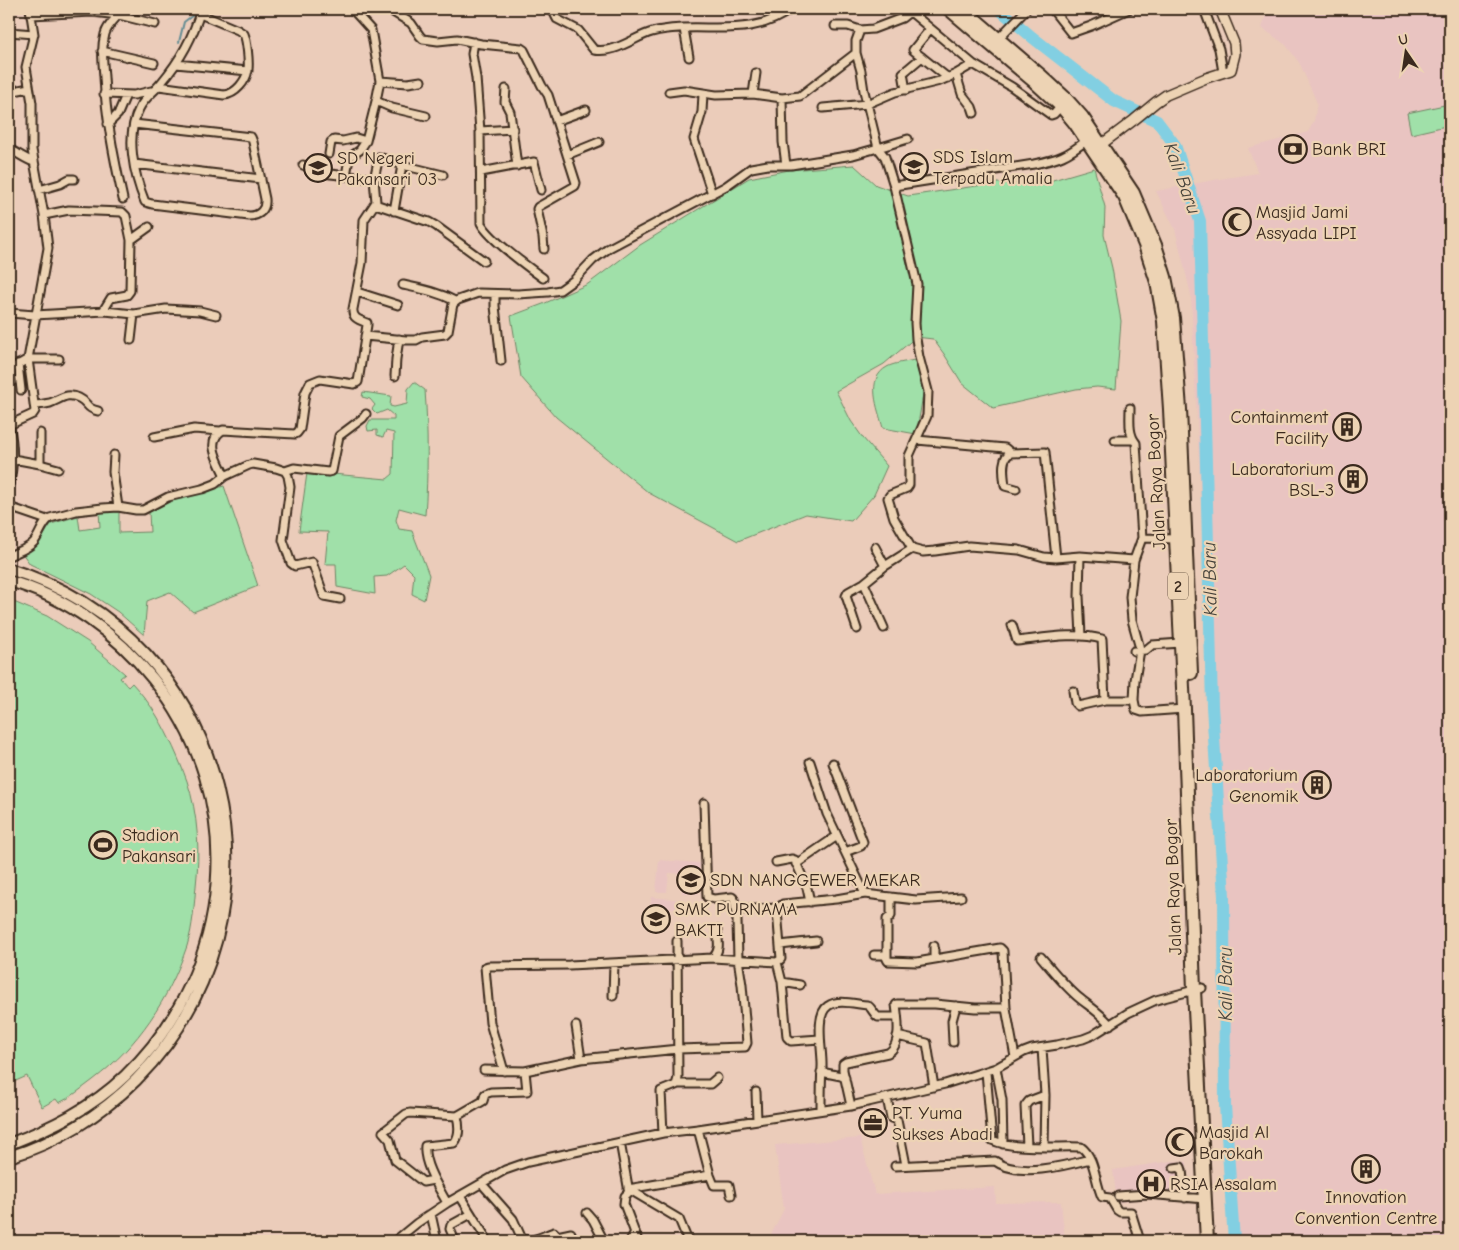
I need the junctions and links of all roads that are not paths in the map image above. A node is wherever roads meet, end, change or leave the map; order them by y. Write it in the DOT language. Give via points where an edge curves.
graph roads {
  1 [pos="352,9"];
  2 [pos="388,9"];
  3 [pos="552,9"];
  4 [pos="792,9"];
  5 [pos="949,9"];
  6 [pos="963,9"];
  7 [pos="1027,9"];
  8 [pos="1052,9"];
  9 [pos="1129,9"];
  10 [pos="1204,9"];
  11 [pos="1220,9"];
  12 [pos="910,10"];
  13 [pos="30,12"];
  14 [pos="121,12"];
  15 [pos="200,12"];
  16 [pos="155,24"];
  17 [pos="835,26"];
  18 [pos="684,29"];
  19 [pos="930,29"];
  20 [pos="860,30"];
  21 [pos="9,32"];
  22 [pos="34,34"];
  23 [pos="999,39"];
  24 [pos="474,42"];
  25 [pos="102,51"];
  26 [pos="856,53"];
  27 [pos="689,57"];
  28 [pos="922,57"];
  29 [pos="154,63"];
  30 [pos="176,64"];
  31 [pos="973,64"];
  32 [pos="248,70"];
  33 [pos="756,72"];
  34 [pos="1222,72"];
  35 [pos="956,74"];
  36 [pos="948,78"];
  37 [pos="380,81"];
  38 [pos="421,81"];
  39 [pos="29,88"];
  40 [pos="157,88"];
  41 [pos="506,89"];
  42 [pos="906,90"];
  43 [pos="9,92"];
  44 [pos="669,92"];
  45 [pos="104,94"];
  46 [pos="703,94"];
  47 [pos="753,94"];
  48 [pos="126,95"];
  49 [pos="782,98"];
  50 [pos="376,101"];
  51 [pos="867,104"];
  52 [pos="1060,106"];
  53 [pos="823,108"];
  54 [pos="586,110"];
  55 [pos="974,113"];
  56 [pos="426,116"];
  57 [pos="556,121"];
  58 [pos="108,124"];
  59 [pos="134,124"];
  60 [pos="513,129"];
  61 [pos="480,132"];
  62 [pos="908,139"];
  63 [pos="1088,140"];
  64 [pos="366,141"];
  65 [pos="599,142"];
  66 [pos="1102,144"];
  67 [pos="878,148"];
  68 [pos="9,149"];
  69 [pos="329,154"];
  70 [pos="567,155"];
  71 [pos="34,162"];
  72 [pos="134,164"];
  73 [pos="303,165"];
  74 [pos="402,165"];
  75 [pos="786,165"];
  76 [pos="517,166"];
  77 [pos="481,172"];
  78 [pos="443,175"];
  79 [pos="346,176"];
  80 [pos="74,179"];
  81 [pos="261,179"];
  82 [pos="374,179"];
  83 [pos="894,186"];
  84 [pos="39,190"];
  85 [pos="541,190"];
  86 [pos="712,194"];
  87 [pos="123,199"];
  88 [pos="375,204"];
  89 [pos="394,211"];
  90 [pos="44,215"];
  91 [pos="149,227"];
  92 [pos="131,240"];
  93 [pos="544,249"];
  94 [pos="484,261"];
  95 [pos="543,278"];
  96 [pos="403,285"];
  97 [pos="357,292"];
  98 [pos="495,294"];
  99 [pos="455,301"];
  100 [pos="398,305"];
  101 [pos="103,311"];
  102 [pos="9,313"];
  103 [pos="134,314"];
  104 [pos="35,315"];
  105 [pos="216,315"];
  106 [pos="365,336"];
  107 [pos="399,339"];
  108 [pos="131,340"];
  109 [pos="28,359"];
  110 [pos="59,359"];
  111 [pos="502,361"];
  112 [pos="18,364"];
  113 [pos="9,370"];
  114 [pos="395,376"];
  115 [pos="21,390"];
  116 [pos="34,405"];
  117 [pos="1130,408"];
  118 [pos="98,411"];
  119 [pos="366,414"];
  120 [pos="9,425"];
  121 [pos="220,432"];
  122 [pos="40,433"];
  123 [pos="154,437"];
  124 [pos="917,440"];
  125 [pos="1115,440"];
  126 [pos="1133,440"];
  127 [pos="1011,453"];
  128 [pos="114,455"];
  129 [pos="13,459"];
  130 [pos="40,464"];
  131 [pos="58,469"];
  132 [pos="284,471"];
  133 [pos="224,477"];
  134 [pos="9,486"];
  135 [pos="1016,489"];
  136 [pos="9,507"];
  137 [pos="118,507"];
  138 [pos="47,520"];
  139 [pos="1179,531"];
  140 [pos="1142,538"];
  141 [pos="875,546"];
  142 [pos="912,549"];
  143 [pos="9,556"];
  144 [pos="1080,556"];
  145 [pos="1056,558"];
  146 [pos="1134,560"];
  147 [pos="885,566"];
  148 [pos="9,569"];
  149 [pos="22,573"];
  150 [pos="13,582"];
  151 [pos="864,582"];
  152 [pos="340,599"];
  153 [pos="1012,625"];
  154 [pos="884,628"];
  155 [pos="857,629"];
  156 [pos="1081,636"];
  157 [pos="1180,643"];
  158 [pos="1137,651"];
  159 [pos="1073,691"];
  160 [pos="1105,700"];
  161 [pos="1134,700"];
  162 [pos="1184,709"];
  163 [pos="810,762"];
  164 [pos="833,763"];
  165 [pos="704,803"];
  166 [pos="837,836"];
  167 [pos="845,852"];
  168 [pos="776,862"];
  169 [pos="796,864"];
  170 [pos="865,894"];
  171 [pos="891,897"];
  172 [pos="961,897"];
  173 [pos="810,902"];
  174 [pos="778,908"];
  175 [pos="736,910"];
  176 [pos="717,930"];
  177 [pos="676,941"];
  178 [pos="816,941"];
  179 [pos="780,944"];
  180 [pos="934,946"];
  181 [pos="874,955"];
  182 [pos="1041,957"];
  183 [pos="713,958"];
  184 [pos="676,959"];
  185 [pos="738,959"];
  186 [pos="934,959"];
  187 [pos="887,960"];
  188 [pos="778,962"];
  189 [pos="614,963"];
  190 [pos="782,982"];
  191 [pos="800,985"];
  192 [pos="1198,989"];
  193 [pos="613,996"];
  194 [pos="956,1006"];
  195 [pos="1006,1008"];
  196 [pos="897,1017"];
  197 [pos="1110,1025"];
  198 [pos="576,1026"];
  199 [pos="898,1036"];
  200 [pos="820,1039"];
  201 [pos="953,1042"];
  202 [pos="1042,1048"];
  203 [pos="678,1049"];
  204 [pos="581,1058"];
  205 [pos="1015,1058"];
  206 [pos="996,1068"];
  207 [pos="484,1070"];
  208 [pos="504,1071"];
  209 [pos="525,1071"];
  210 [pos="821,1072"];
  211 [pos="986,1072"];
  212 [pos="717,1078"];
  213 [pos="845,1078"];
  214 [pos="677,1084"];
  215 [pos="934,1086"];
  216 [pos="756,1092"];
  217 [pos="1044,1095"];
  218 [pos="887,1098"];
  219 [pos="851,1106"];
  220 [pos="821,1110"];
  221 [pos="457,1116"];
  222 [pos="756,1120"];
  223 [pos="698,1129"];
  224 [pos="662,1133"];
  225 [pos="620,1142"];
  226 [pos="9,1144"];
  227 [pos="1003,1144"];
  228 [pos="1027,1146"];
  229 [pos="1044,1146"];
  230 [pos="9,1157"];
  231 [pos="1090,1159"];
  232 [pos="906,1165"];
  233 [pos="895,1166"];
  234 [pos="1174,1168"];
  235 [pos="710,1175"];
  236 [pos="434,1180"];
  237 [pos="482,1184"];
  238 [pos="628,1190"];
  239 [pos="460,1196"];
  240 [pos="731,1196"];
  241 [pos="1118,1196"];
  242 [pos="1185,1198"];
  243 [pos="1205,1199"];
  244 [pos="447,1204"];
  245 [pos="587,1213"];
  246 [pos="431,1214"];
  247 [pos="471,1214"];
  248 [pos="635,1232"];
  249 [pos="570,1233"];
  250 [pos="395,1241"];
  251 [pos="437,1241"];
  252 [pos="456,1241"];
  253 [pos="488,1241"];
  254 [pos="604,1241"];
  255 [pos="630,1241"];
  256 [pos="638,1241"];
  257 [pos="688,1241"];
  258 [pos="1140,1241"];
  259 [pos="1207,1241"];
  260 [pos="1215,1241"];
  1 -- 37 [label="street" via="371,30"];
  2 -- 24 [label="street" via="411,23 423,39"];
  3 -- 18 [label="street" via="556,18 578,30 598,51 654,32"];
  4 -- 18 [label="street" via="781,17 754,26"];
  5 -- 23 [label="highway, Jalan Raya Bogor / 2"];
  6 -- 23 [label="highway, Jalan Raya Bogor / 2"];
  7 -- 23 [label="street"];
  8 -- 9 [label="street" via="1071,33"];
  10 -- 34 [label="street" via="1219,49"];
  11 -- 34 [label="street" via="1235,47 1231,70"];
  12 -- 19 [label="street"];
  12 -- 20 [label="street" via="902,18"];
  13 -- 14 [label="street"];
  13 -- 22 [label="street"];
  14 -- 16 [label="street"];
  14 -- 25 [label="street" via="108,28"];
  15 -- 30 [label="street"];
  15 -- 32 [label="street" via="244,34"];
  17 -- 20 [label="street"];
  18 -- 27 [label="street"];
  19 -- 28 [label="street" via="914,48"];
  19 -- 31 [label="street"];
  20 -- 26 [label="street"];
  21 -- 22 [label="street"];
  22 -- 39 [label="street" via="26,67"];
  23 -- 52 [label="highway, Jalan Raya Bogor / 2"];
  23 -- 66 [label="highway, Jalan Raya Bogor / 2" via="1066,99"];
  24 -- 57 [label="street" via="524,50 548,95"];
  24 -- 61 [label="street" via="472,54"];
  25 -- 29 [label="street"];
  25 -- 45 [label="street"];
  26 -- 49 [label="street" via="800,96"];
  26 -- 51 [label="street"];
  28 -- 36 [label="street"];
  28 -- 42 [label="street" via="904,73"];
  30 -- 32 [label="street"];
  30 -- 40 [label="street"];
  31 -- 35 [label="street"];
  31 -- 52 [label="street" via="1012,86 1051,115"];
  32 -- 40 [label="street" via="240,86 229,95"];
  33 -- 47 [label="street"];
  34 -- 66 [label="street" via="1166,95"];
  35 -- 36 [label="street"];
  35 -- 55 [label="street" via="962,94"];
  36 -- 42 [label="street"];
  37 -- 38 [label="street"];
  37 -- 50 [label="street"];
  39 -- 43 [label="street"];
  39 -- 71 [label="street"];
  40 -- 48 [label="street" via="144,94"];
  40 -- 59 [label="street" via="145,99"];
  41 -- 60 [label="street" via="505,102"];
  42 -- 51 [label="street"];
  44 -- 46 [label="street" via="684,90"];
  45 -- 48 [label="street"];
  45 -- 58 [label="street"];
  46 -- 47 [label="street"];
  46 -- 86 [label="street" via="694,140"];
  47 -- 49 [label="street"];
  48 -- 58 [label="street" via="118,114"];
  49 -- 75 [label="street"];
  50 -- 56 [label="street"];
  50 -- 64 [label="street"];
  51 -- 53 [label="street"];
  51 -- 67 [label="street"];
  52 -- 63 [label="highway, Jalan Raya Bogor / 2"];
  54 -- 57 [label="street"];
  57 -- 70 [label="street"];
  58 -- 87 [label="street"];
  59 -- 72 [label="street" via="131,140"];
  59 -- 81 [label="street" via="251,137"];
  60 -- 61 [label="street"];
  60 -- 76 [label="street"];
  61 -- 77 [label="street"];
  62 -- 67 [label="street"];
  63 -- 83 [label="street" via="1055,160"];
  63 -- 139 [label="highway, Jalan Raya Bogor / 2" via="1125,197 1157,282 1165,330"];
  64 -- 69 [label="street" via="356,138 334,140"];
  64 -- 79 [label="street" via="349,158"];
  65 -- 70 [label="street"];
  66 -- 139 [label="highway, Jalan Raya Bogor / 2" via="1133,193 1155,244 1171,303 1180,409"];
  67 -- 75 [label="street"];
  67 -- 83 [label="street" via="885,157"];
  68 -- 71 [label="street"];
  70 -- 93 [label="street" via="575,185 537,209"];
  71 -- 84 [label="street"];
  72 -- 81 [label="street"];
  72 -- 81 [label="street" via="146,203 249,216 259,214 265,206"];
  73 -- 79 [label="street" via="322,173"];
  74 -- 78 [label="street"];
  74 -- 82 [label="street" via="379,157"];
  74 -- 89 [label="street"];
  75 -- 86 [label="street" via="751,168"];
  76 -- 77 [label="street"];
  76 -- 85 [label="street" via="534,162"];
  77 -- 95 [label="street" via="480,215 483,227"];
  79 -- 82 [label="street"];
  80 -- 84 [label="street"];
  82 -- 88 [label="street"];
  83 -- 124 [label="street" via="917,284 916,339 928,391 927,416"];
  84 -- 90 [label="street"];
  86 -- 98 [label="street" via="609,248 560,290"];
  88 -- 89 [label="street"];
  88 -- 97 [label="street" via="364,220"];
  89 -- 94 [label="street" via="429,222"];
  90 -- 92 [label="street" via="69,210 122,212 126,216"];
  90 -- 104 [label="street" via="48,248"];
  91 -- 92 [label="street"];
  92 -- 101 [label="street" via="130,291 113,297"];
  96 -- 99 [label="street" via="428,290"];
  97 -- 100 [label="street"];
  97 -- 106 [label="street" via="353,314 367,324"];
  98 -- 99 [label="street" via="478,293"];
  98 -- 111 [label="street"];
  99 -- 107 [label="street" via="446,333 416,340"];
  101 -- 103 [label="street"];
  101 -- 104 [label="street"];
  102 -- 104 [label="street"];
  103 -- 105 [label="street" via="172,309"];
  103 -- 108 [label="street"];
  104 -- 109 [label="street"];
  106 -- 107 [label="street"];
  106 -- 121 [label="street" via="358,382 320,379 310,383 297,433"];
  107 -- 114 [label="street"];
  109 -- 110 [label="street"];
  109 -- 112 [label="street"];
  109 -- 116 [label="street"];
  112 -- 113 [label="street"];
  112 -- 115 [label="street"];
  116 -- 118 [label="street" via="72,396"];
  116 -- 120 [label="street" via="33,414"];
  117 -- 126 [label="street"];
  119 -- 132 [label="street" via="339,436 332,471 294,468"];
  120 -- 129 [label="street"];
  121 -- 123 [label="street" via="191,430"];
  121 -- 133 [label="street" via="213,447"];
  122 -- 130 [label="street"];
  124 -- 127 [label="street" via="1005,448"];
  124 -- 142 [label="street" via="909,456 908,488 888,498 894,518"];
  125 -- 126 [label="street"];
  126 -- 140 [label="street" via="1136,444"];
  127 -- 135 [label="street" via="1004,459 1005,486"];
  127 -- 145 [label="street" via="1045,452"];
  128 -- 137 [label="street"];
  129 -- 130 [label="street"];
  129 -- 134 [label="street"];
  130 -- 131 [label="street"];
  132 -- 133 [label="street" via="253,464"];
  132 -- 152 [label="street" via="290,486 283,543 291,563 295,566 312,562 324,596"];
  133 -- 137 [label="street" via="215,484 168,497 142,510"];
  136 -- 138 [label="street"];
  137 -- 138 [label="street" via="76,511"];
  138 -- 143 [label="street" via="34,542"];
  139 -- 140 [label="street"];
  139 -- 157 [label="highway, Jalan Raya Bogor / 2"];
  139 -- 192 [label="highway, Jalan Raya Bogor / 2"];
  140 -- 146 [label="street"];
  141 -- 147 [label="street"];
  142 -- 145 [label="street" via="923,552 969,546 1019,550"];
  142 -- 147 [label="street"];
  144 -- 145 [label="street"];
  144 -- 146 [label="street"];
  144 -- 156 [label="street"];
  146 -- 158 [label="street" via="1130,608"];
  147 -- 151 [label="street"];
  148 -- 149 [label="main road"];
  149 -- 150 [label="main road"];
  149 -- 230 [label="main road" via="50,584 101,614 146,654 165,678 198,731 210,760 224,821 227,852 226,883 216,946 195,998 165,1047 126,1090 104,1108 59,1136"];
  150 -- 226 [label="main road" via="59,601 102,628 121,643 162,690 195,748 206,779 218,844 218,878 214,911 196,973 166,1029 125,1077 106,1092 69,1118"];
  151 -- 154 [label="street"];
  151 -- 155 [label="street" via="846,596"];
  153 -- 156 [label="street" via="1017,641"];
  156 -- 160 [label="street" via="1102,640"];
  157 -- 158 [label="street" via="1152,645"];
  157 -- 162 [label="highway, Jalan Raya Bogor / 2"];
  158 -- 161 [label="street"];
  159 -- 160 [label="street" via="1078,706"];
  160 -- 161 [label="street"];
  161 -- 162 [label="street" via="1136,710 1142,712"];
  162 -- 192 [label="highway, Jalan Raya Bogor / 2"];
  163 -- 166 [label="street"];
  164 -- 167 [label="street" via="863,842 861,846"];
  165 -- 175 [label="street" via="707,897 733,898"];
  166 -- 167 [label="street"];
  166 -- 169 [label="street"];
  167 -- 170 [label="street"];
  168 -- 169 [label="street" via="792,859"];
  169 -- 173 [label="street"];
  170 -- 171 [label="street"];
  170 -- 173 [label="street"];
  171 -- 172 [label="street" via="916,900"];
  171 -- 187 [label="street" via="891,916 887,919"];
  173 -- 174 [label="street" via="783,904"];
  174 -- 175 [label="street"];
  174 -- 179 [label="street"];
  175 -- 185 [label="street"];
  176 -- 183 [label="street" via="718,948"];
  177 -- 184 [label="street"];
  178 -- 179 [label="street"];
  179 -- 188 [label="street" via="781,959"];
  180 -- 186 [label="street"];
  181 -- 187 [label="street" via="884,955"];
  182 -- 197 [label="street" via="1063,983"];
  183 -- 184 [label="street"];
  183 -- 185 [label="street"];
  184 -- 189 [label="street"];
  184 -- 203 [label="street"];
  185 -- 188 [label="street"];
  185 -- 203 [label="street" via="746,1045"];
  186 -- 187 [label="street" via="917,962"];
  186 -- 195 [label="street" via="1001,949"];
  188 -- 190 [label="street"];
  189 -- 193 [label="street"];
  189 -- 208 [label="street" via="485,967 490,1023"];
  190 -- 191 [label="street"];
  190 -- 200 [label="street" via="788,1039"];
  192 -- 197 [label="street" via="1156,1000"];
  192 -- 243 [label="highway, Jalan Raya Bogor / 2"];
  192 -- 260 [label="highway, Jalan Raya Bogor / 2"];
  194 -- 195 [label="street"];
  194 -- 196 [label="street" via="897,1004"];
  194 -- 201 [label="street" via="952,1021"];
  195 -- 205 [label="street"];
  196 -- 199 [label="street"];
  196 -- 200 [label="street" via="878,1017 867,1005 832,1004 822,1014"];
  197 -- 202 [label="street" via="1083,1039"];
  198 -- 204 [label="street"];
  199 -- 213 [label="street" via="890,1052 844,1063"];
  199 -- 215 [label="street" via="927,1044"];
  200 -- 210 [label="street"];
  202 -- 205 [label="street" via="1024,1052"];
  202 -- 217 [label="street"];
  203 -- 204 [label="street"];
  203 -- 214 [label="street"];
  204 -- 209 [label="street"];
  205 -- 206 [label="street"];
  206 -- 211 [label="street"];
  206 -- 227 [label="street" via="1002,1100"];
  207 -- 208 [label="street"];
  208 -- 209 [label="street"];
  209 -- 221 [label="street" via="527,1091 485,1094 483,1101"];
  210 -- 213 [label="street"];
  210 -- 220 [label="street"];
  211 -- 215 [label="street"];
  211 -- 227 [label="street" via="992,1138 994,1142"];
  212 -- 214 [label="street" via="710,1084"];
  213 -- 219 [label="street"];
  214 -- 224 [label="street" via="661,1091"];
  215 -- 218 [label="street"];
  216 -- 222 [label="street"];
  217 -- 228 [label="street" via="1028,1100 1025,1106"];
  217 -- 229 [label="street"];
  218 -- 219 [label="street"];
  218 -- 232 [label="street" via="892,1118 897,1120"];
  219 -- 220 [label="street"];
  220 -- 222 [label="street"];
  221 -- 236 [label="street" via="459,1123 454,1143 425,1146"];
  221 -- 236 [label="street" via="410,1113 383,1132 390,1140 395,1160 422,1182"];
  222 -- 223 [label="street"];
  223 -- 224 [label="street"];
  223 -- 235 [label="street"];
  224 -- 225 [label="street"];
  225 -- 237 [label="street" via="528,1162 505,1170"];
  225 -- 238 [label="street"];
  227 -- 228 [label="street"];
  228 -- 229 [label="street"];
  229 -- 231 [label="street" via="1081,1147"];
  231 -- 232 [label="street" via="1036,1169 1014,1168 995,1161"];
  231 -- 258 [label="street" via="1102,1197 1110,1198 1120,1212 1131,1212"];
  232 -- 233 [label="street"];
  234 -- 242 [label="street" via="1181,1167"];
  235 -- 238 [label="street"];
  235 -- 240 [label="street" via="715,1185 729,1185"];
  236 -- 244 [label="street"];
  237 -- 239 [label="street"];
  237 -- 249 [label="street" via="513,1219 522,1239 527,1241 553,1232 557,1236"];
  238 -- 248 [label="street" via="624,1204"];
  238 -- 257 [label="street" via="679,1219"];
  239 -- 244 [label="street"];
  239 -- 247 [label="street"];
  241 -- 242 [label="street" via="1137,1194"];
  242 -- 243 [label="street"];
  243 -- 259 [label="highway, Jalan Raya Bogor / 2"];
  244 -- 246 [label="street"];
  245 -- 254 [label="street"];
  246 -- 250 [label="street"];
  246 -- 251 [label="street"];
  247 -- 252 [label="street" via="451,1225"];
  247 -- 253 [label="street"];
  248 -- 255 [label="street"];
  248 -- 256 [label="street"];
}
